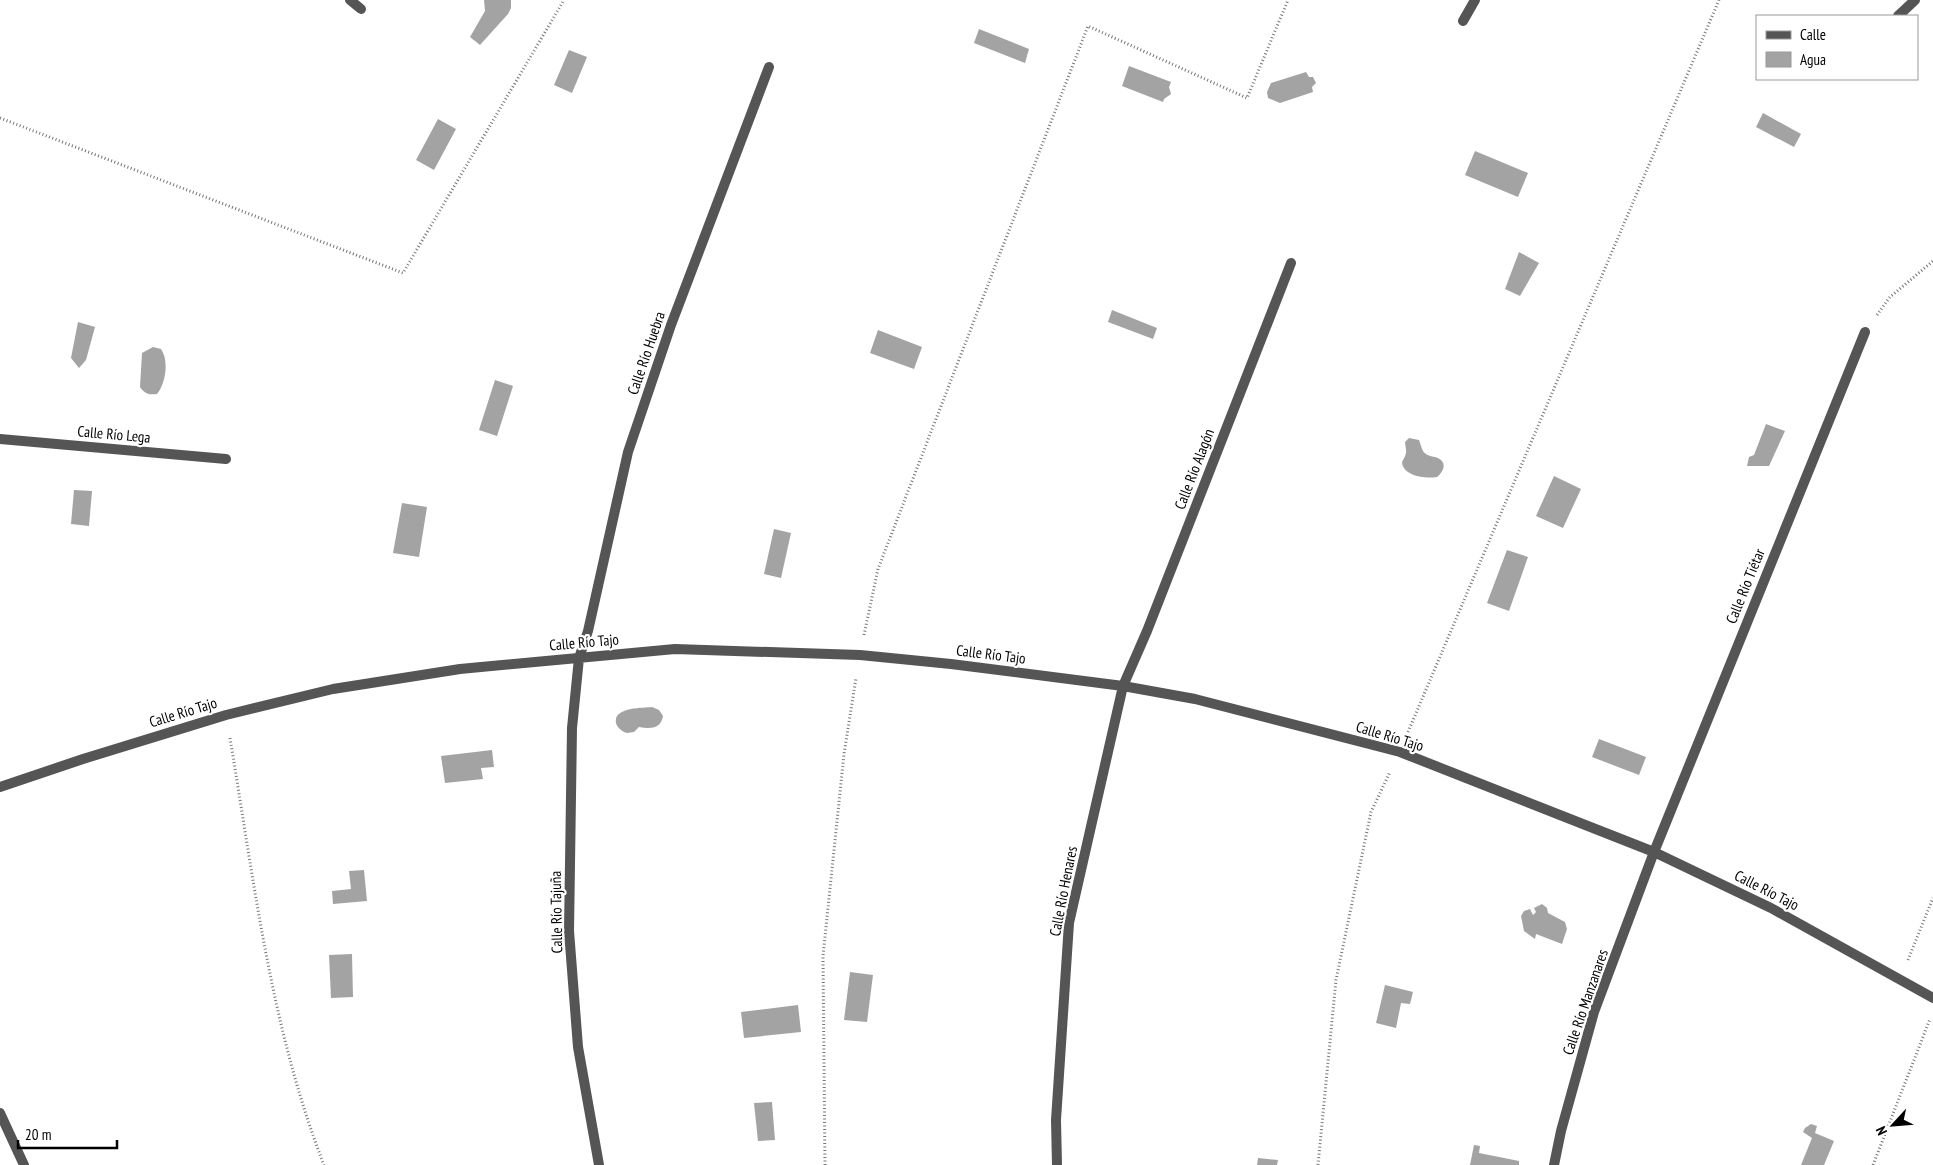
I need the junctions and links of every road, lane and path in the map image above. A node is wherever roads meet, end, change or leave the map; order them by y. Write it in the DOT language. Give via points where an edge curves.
graph roads {
  1 [pos="350,0"];
  2 [pos="564,0"];
  3 [pos="1288,0"];
  4 [pos="1475,0"];
  5 [pos="1719,0"];
  6 [pos="1915,0"];
  7 [pos="361,8"];
  8 [pos="1899,15"];
  9 [pos="1463,21"];
  10 [pos="769,67"];
  11 [pos="0,118"];
  12 [pos="1933,261"];
  13 [pos="1291,263"];
  14 [pos="1865,332"];
  15 [pos="0,439"];
  16 [pos="226,459"];
  17 [pos="860,655"];
  18 [pos="579,658"];
  19 [pos="1123,686"];
  20 [pos="226,715"];
  21 [pos="1400,752"];
  22 [pos="0,787"];
  23 [pos="1654,852"];
  24 [pos="1933,898"];
  25 [pos="1901,980"];
  26 [pos="1933,998"];
  27 [pos="1933,1011"];
  28 [pos="0,1113"];
  29 [pos="24,1165"];
  30 [pos="324,1165"];
  31 [pos="599,1165"];
  32 [pos="825,1165"];
  33 [pos="1058,1165"];
  34 [pos="1318,1165"];
  35 [pos="1554,1165"];
  36 [pos="1873,1165"];
  1 -- 7 [label="street"];
  2 -- 11 [label="path" via="403,273"];
  3 -- 17 [label="path" via="1247,98 1088,26 878,569"];
  4 -- 9 [label="street"];
  5 -- 21 [label="path"];
  6 -- 8 [label="street"];
  10 -- 18 [label="street, Calle Río Huebra" via="671,324 628,452 588,631"];
  12 -- 14 [label="path" via="1890,297"];
  13 -- 19 [label="street, Calle Río Alagón"];
  14 -- 23 [label="street, Calle Río Tiétar"];
  15 -- 16 [label="street, Calle Río Lega"];
  17 -- 18 [label="street, Calle Río Tajo" via="675,649"];
  17 -- 19 [label="street, Calle Río Tajo"];
  17 -- 32 [label="path" via="844,754 823,956"];
  18 -- 20 [label="street, Calle Río Tajo" via="460,670 333,689"];
  18 -- 31 [label="street, Calle Río Tajuña" via="572,728 569,931 578,1047"];
  19 -- 21 [label="street, Calle Río Tajo" via="1195,700"];
  19 -- 33 [label="street, Calle Río Henares" via="1069,923 1056,1120"];
  20 -- 22 [label="street, Calle Río Tajo"];
  20 -- 30 [label="path" via="268,970 306,1120"];
  21 -- 23 [label="street, Calle Río Tajo"];
  21 -- 34 [label="path" via="1371,812 1336,980"];
  23 -- 25 [label="street, Calle Río Tajo" via="1770,908"];
  23 -- 35 [label="street, Calle Río Manzanares" via="1594,1012"];
  24 -- 25 [label="path"];
  25 -- 26 [label="street, Calle Río Tajo"];
  27 -- 36 [label="path"];
  28 -- 29 [label="street"];
}
